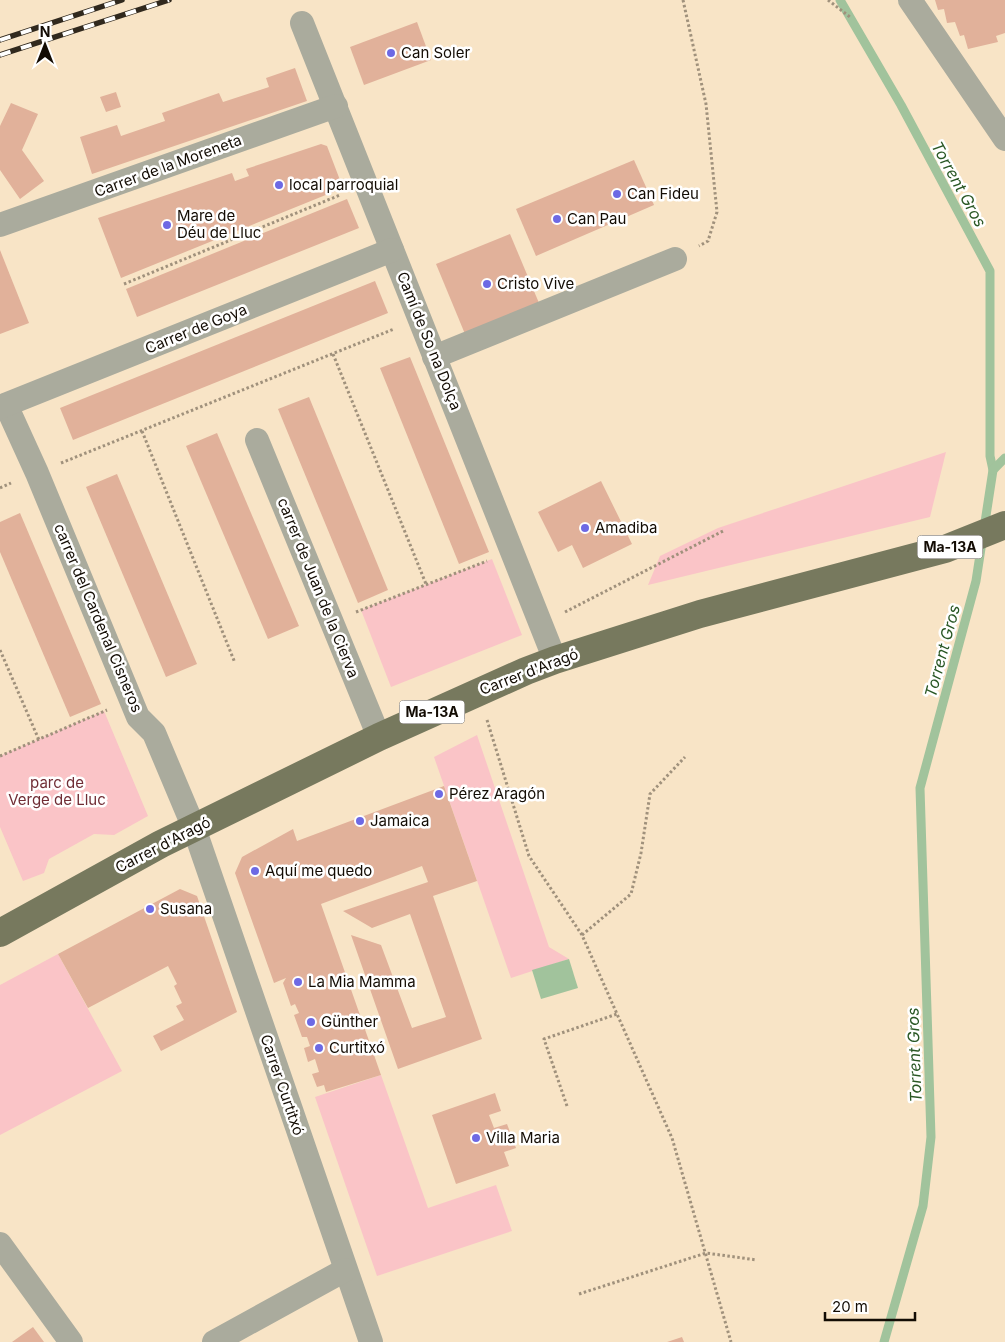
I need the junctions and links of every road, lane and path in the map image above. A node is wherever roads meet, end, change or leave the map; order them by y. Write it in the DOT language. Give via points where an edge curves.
graph roads {
  1 [pos="683,0"];
  2 [pos="828,0"];
  3 [pos="910,0"];
  4 [pos="850,17"];
  5 [pos="302,23"];
  6 [pos="336,106"];
  7 [pos="1005,139"];
  8 [pos="366,184"];
  9 [pos="0,225"];
  10 [pos="392,250"];
  11 [pos="675,260"];
  12 [pos="124,284"];
  13 [pos="420,319"];
  14 [pos="333,354"];
  15 [pos="434,357"];
  16 [pos="3,406"];
  17 [pos="142,431"];
  18 [pos="257,440"];
  19 [pos="37,473"];
  20 [pos="0,488"];
  21 [pos="1005,525"];
  22 [pos="725,530"];
  23 [pos="512,551"];
  24 [pos="426,584"];
  25 [pos="332,622"];
  26 [pos="541,624"];
  27 [pos="0,650"];
  28 [pos="555,660"];
  29 [pos="235,663"];
  30 [pos="478,691"];
  31 [pos="131,700"];
  32 [pos="379,737"];
  33 [pos="38,740"];
  34 [pos="0,756"];
  35 [pos="685,757"];
  36 [pos="194,828"];
  37 [pos="2,926"];
  38 [pos="582,935"];
  39 [pos="617,1014"];
  40 [pos="567,1106"];
  41 [pos="0,1244"];
  42 [pos="706,1253"];
  43 [pos="757,1260"];
  44 [pos="345,1270"];
  45 [pos="579,1294"];
  46 [pos="71,1342"];
  47 [pos="214,1342"];
  48 [pos="371,1342"];
  49 [pos="731,1342"];
  1 -- 11 [label="path" via="706,104 717,212 708,242"];
  2 -- 4 [label="path"];
  3 -- 7 [label="street"];
  5 -- 6 [label="street, Camí de So na Dolça"];
  6 -- 8 [label="street, Camí de So na Dolça"];
  6 -- 9 [label="street, Carrer de la Moreneta"];
  8 -- 10 [label="street, Camí de So na Dolça"];
  8 -- 12 [label="path"];
  10 -- 13 [label="street, Camí de So na Dolça"];
  10 -- 16 [label="street, Carrer de Goya"];
  11 -- 15 [label="street"];
  13 -- 14 [label="path"];
  13 -- 15 [label="street, Camí de So na Dolça"];
  14 -- 17 [label="path"];
  14 -- 24 [label="path"];
  15 -- 23 [label="street, Camí de So na Dolça"];
  16 -- 19 [label="street, carrer del Cardenal Cisneros"];
  17 -- 19 [label="path"];
  17 -- 29 [label="path"];
  18 -- 25 [label="street, carrer de Juan de la Cierva"];
  19 -- 20 [label="path"];
  19 -- 31 [label="street, carrer del Cardenal Cisneros"];
  21 -- 28 [label="main road, Carrer d'Aragó / Ma-13A" via="945,549 719,609"];
  22 -- 26 [label="path"];
  23 -- 24 [label="path"];
  23 -- 26 [label="street, Camí de So na Dolça"];
  24 -- 25 [label="path"];
  25 -- 32 [label="street, carrer de Juan de la Cierva"];
  26 -- 28 [label="street, Camí de So na Dolça"];
  27 -- 33 [label="path"];
  28 -- 30 [label="main road, Carrer d'Aragó / Ma-13A"];
  30 -- 32 [label="main road, Carrer d'Aragó / Ma-13A"];
  30 -- 38 [label="path" via="529,856"];
  31 -- 33 [label="path"];
  31 -- 36 [label="street, carrer del Cardenal Cisneros" via="138,717 154,733"];
  32 -- 36 [label="main road, Carrer d'Aragó / Ma-13A"];
  33 -- 34 [label="path"];
  35 -- 38 [label="path" via="650,794 631,894"];
  36 -- 37 [label="main road, Carrer d'Aragó / Ma-13A"];
  36 -- 44 [label="street, Carrer Curtitxó"];
  38 -- 39 [label="path"];
  39 -- 40 [label="path" via="544,1039"];
  39 -- 42 [label="path" via="672,1138"];
  41 -- 46 [label="street"];
  42 -- 43 [label="path"];
  42 -- 45 [label="path"];
  42 -- 49 [label="path"];
  44 -- 47 [label="street"];
  44 -- 48 [label="street, Carrer Curtitxó"];
}
